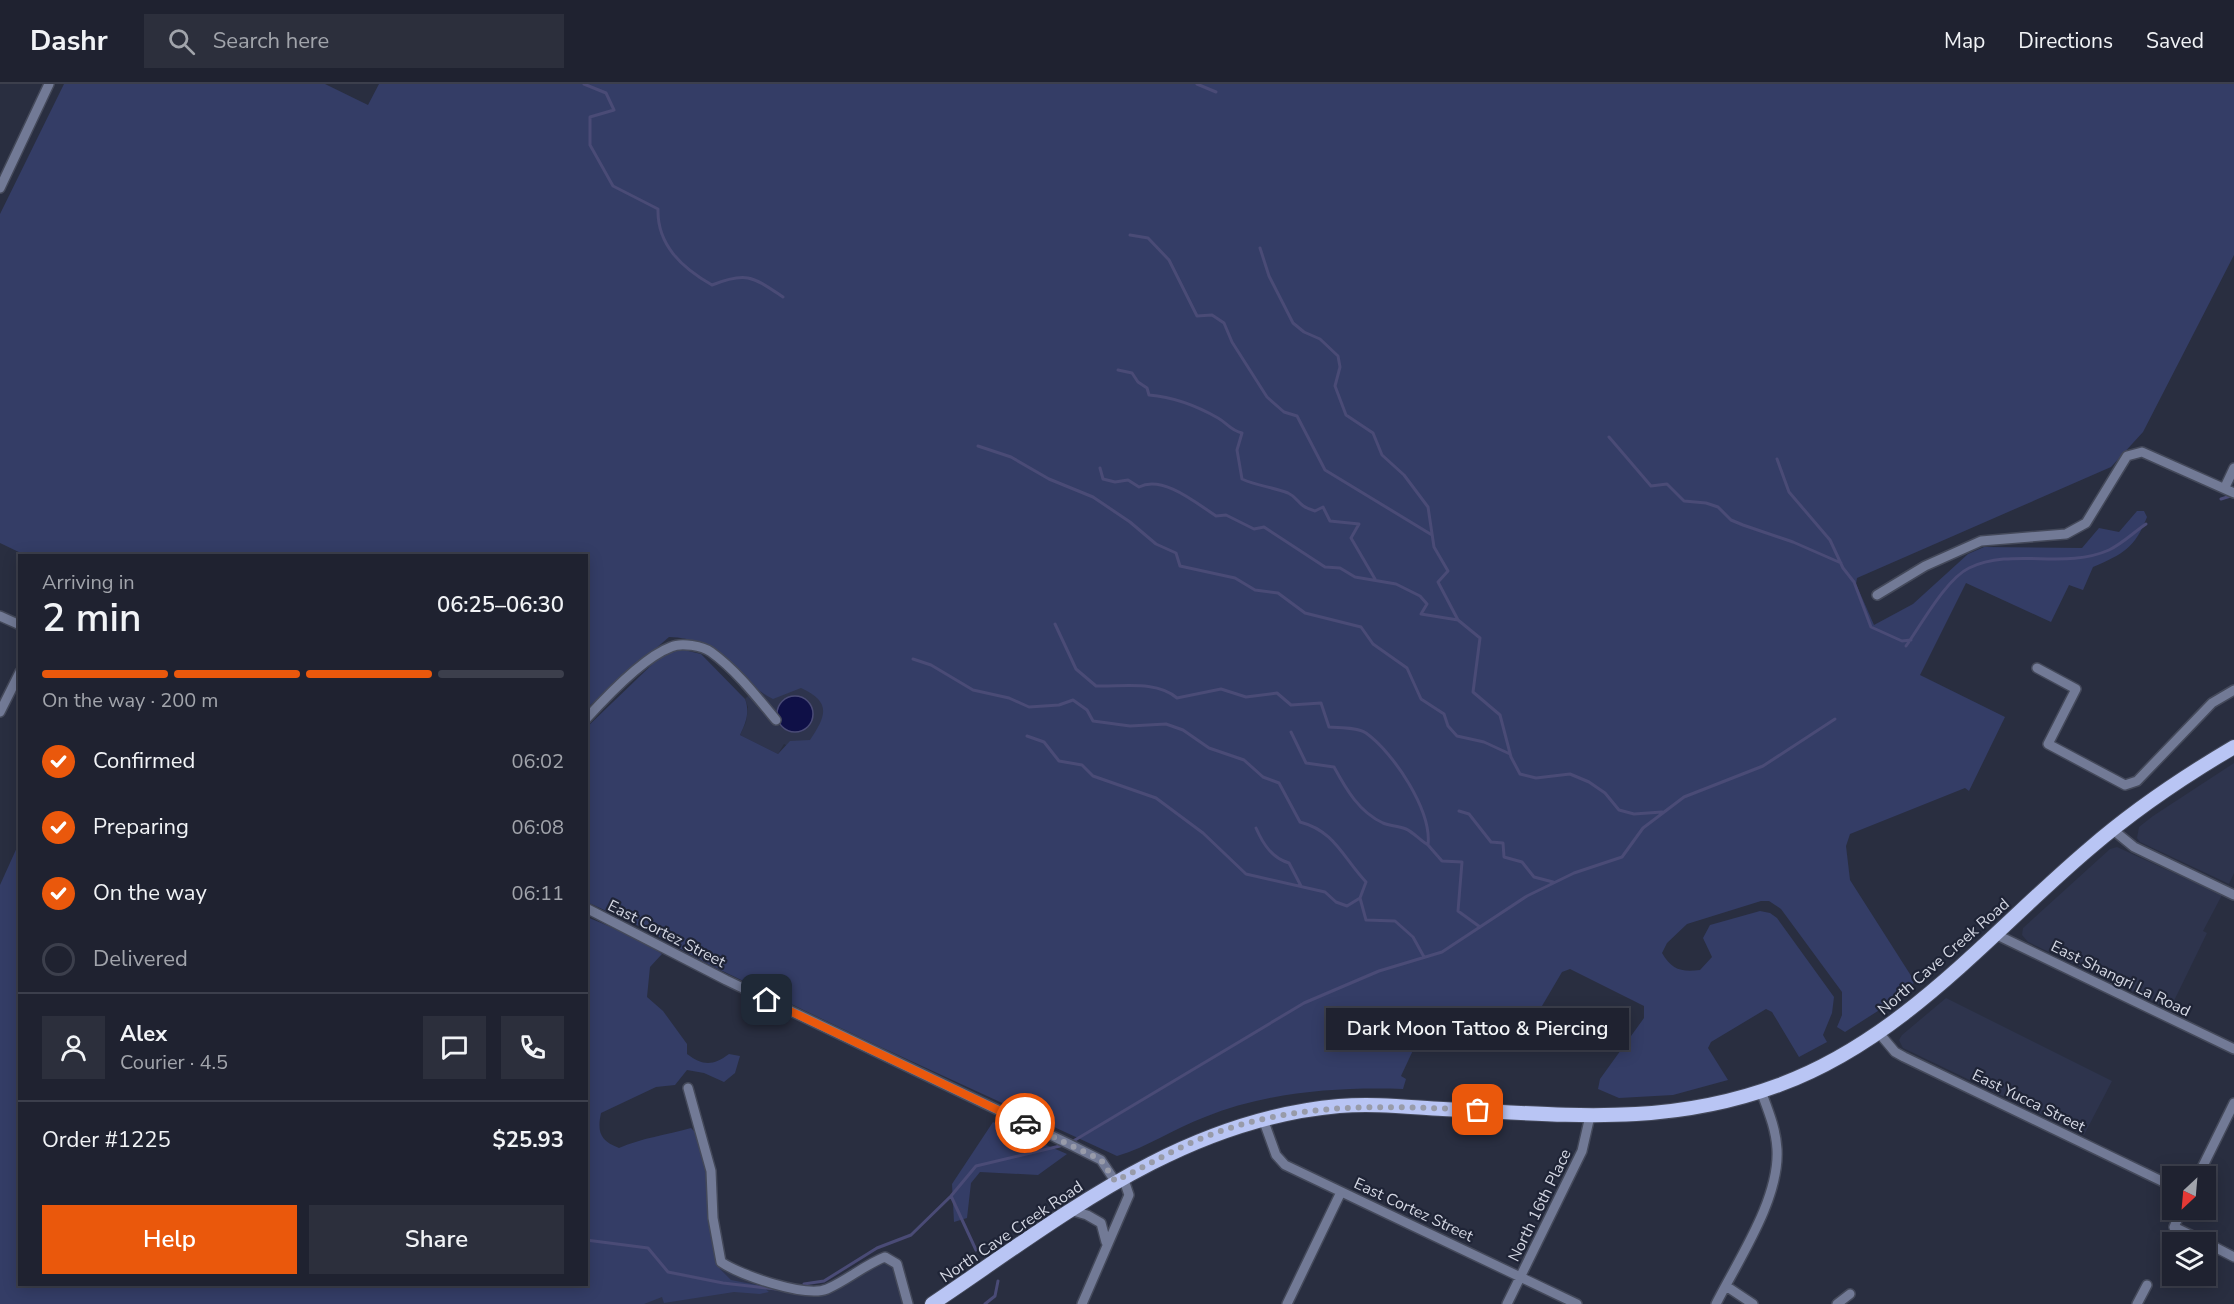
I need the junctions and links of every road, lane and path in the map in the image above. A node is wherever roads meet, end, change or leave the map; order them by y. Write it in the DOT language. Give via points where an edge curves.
graph roads {
  1 [pos="49,84"];
  2 [pos="0,188"];
  3 [pos="2234,468"];
  4 [pos="2225,487"];
  5 [pos="2234,493"];
  6 [pos="1877,595"];
  7 [pos="0,616"];
  8 [pos="18,624"];
  9 [pos="2037,668"];
  10 [pos="18,676"];
  11 [pos="2233,694"];
  12 [pos="0,712"];
  13 [pos="588,717"];
  14 [pos="776,720"];
  15 [pos="2234,747"];
  16 [pos="2112,829"];
  17 [pos="2234,895"];
  18 [pos="588,909"];
  19 [pos="1995,934"];
  20 [pos="1879,1033"];
  21 [pos="2234,1049"];
  22 [pos="688,1088"];
  23 [pos="1761,1091"];
  24 [pos="2233,1109"];
  25 [pos="1590,1116"];
  26 [pos="1263,1119"];
  27 [pos="2203,1166"];
  28 [pos="1119,1179"];
  29 [pos="2162,1181"];
  30 [pos="1341,1192"];
  31 [pos="1070,1210"];
  32 [pos="2177,1220"];
  33 [pos="2184,1232"];
  34 [pos="1106,1245"];
  35 [pos="2216,1248"];
  36 [pos="2234,1257"];
  37 [pos="1521,1277"];
  38 [pos="2147,1285"];
  39 [pos="1726,1286"];
  40 [pos="1850,1294"];
  41 [pos="908,1304"];
  42 [pos="932,1304"];
  43 [pos="1082,1304"];
  44 [pos="1287,1304"];
  45 [pos="1507,1304"];
  46 [pos="1577,1304"];
  47 [pos="1716,1304"];
  48 [pos="1753,1304"];
  49 [pos="1837,1304"];
  50 [pos="2137,1304"];
  1 -- 2 [label="street"];
  3 -- 4 [label="street"];
  4 -- 5 [label="street"];
  4 -- 6 [label="street" via="2134,452 2127,456 2086,523 2066,534 1981,541 1925,566"];
  7 -- 8 [label="street"];
  9 -- 11 [label="street" via="2076,689 2048,744 2117,783 2131,785 2212,704"];
  10 -- 12 [label="street"];
  13 -- 14 [label="street" via="651,659 671,646 682,645 710,651"];
  15 -- 16 [label="main road, North Cave Creek Road" via="2175,783"];
  16 -- 17 [label="street" via="2134,847"];
  16 -- 19 [label="main road, North Cave Creek Road"];
  18 -- 28 [label="street, East Cortez Street" via="726,980 1101,1160"];
  19 -- 20 [label="main road, North Cave Creek Road"];
  19 -- 21 [label="street, East Shangri La Road"];
  20 -- 23 [label="main road, North Cave Creek Road" via="1809,1072"];
  20 -- 29 [label="street, East Yucca Street" via="1904,1057"];
  22 -- 41 [label="street" via="712,1178 713,1218 721,1262 752,1278 815,1293 885,1257 897,1264"];
  23 -- 25 [label="main road, North Cave Creek Road" via="1673,1113"];
  23 -- 39 [label="street" via="1775,1135 1776,1171 1768,1200"];
  24 -- 27 [label="street"];
  25 -- 26 [label="main road, North Cave Creek Road" via="1376,1105 1309,1110"];
  25 -- 37 [label="street, North 16th Place" via="1582,1151"];
  26 -- 28 [label="main road, North Cave Creek Road" via="1208,1135"];
  26 -- 30 [label="street, East Cortez Street" via="1281,1161"];
  28 -- 31 [label="main road, North Cave Creek Road"];
  28 -- 34 [label="street" via="1129,1195"];
  30 -- 37 [label="street, East Cortez Street"];
  30 -- 44 [label="street"];
  31 -- 34 [label="street" via="1101,1223"];
  31 -- 42 [label="main road, North Cave Creek Road"];
  32 -- 33 [label="street" via="2174,1227"];
  34 -- 43 [label="street"];
  35 -- 36 [label="street"];
  37 -- 45 [label="street, North 16th Place"];
  37 -- 46 [label="street, East Cortez Street"];
  38 -- 50 [label="street"];
  39 -- 47 [label="street"];
  39 -- 48 [label="street"];
  40 -- 49 [label="street"];
}
